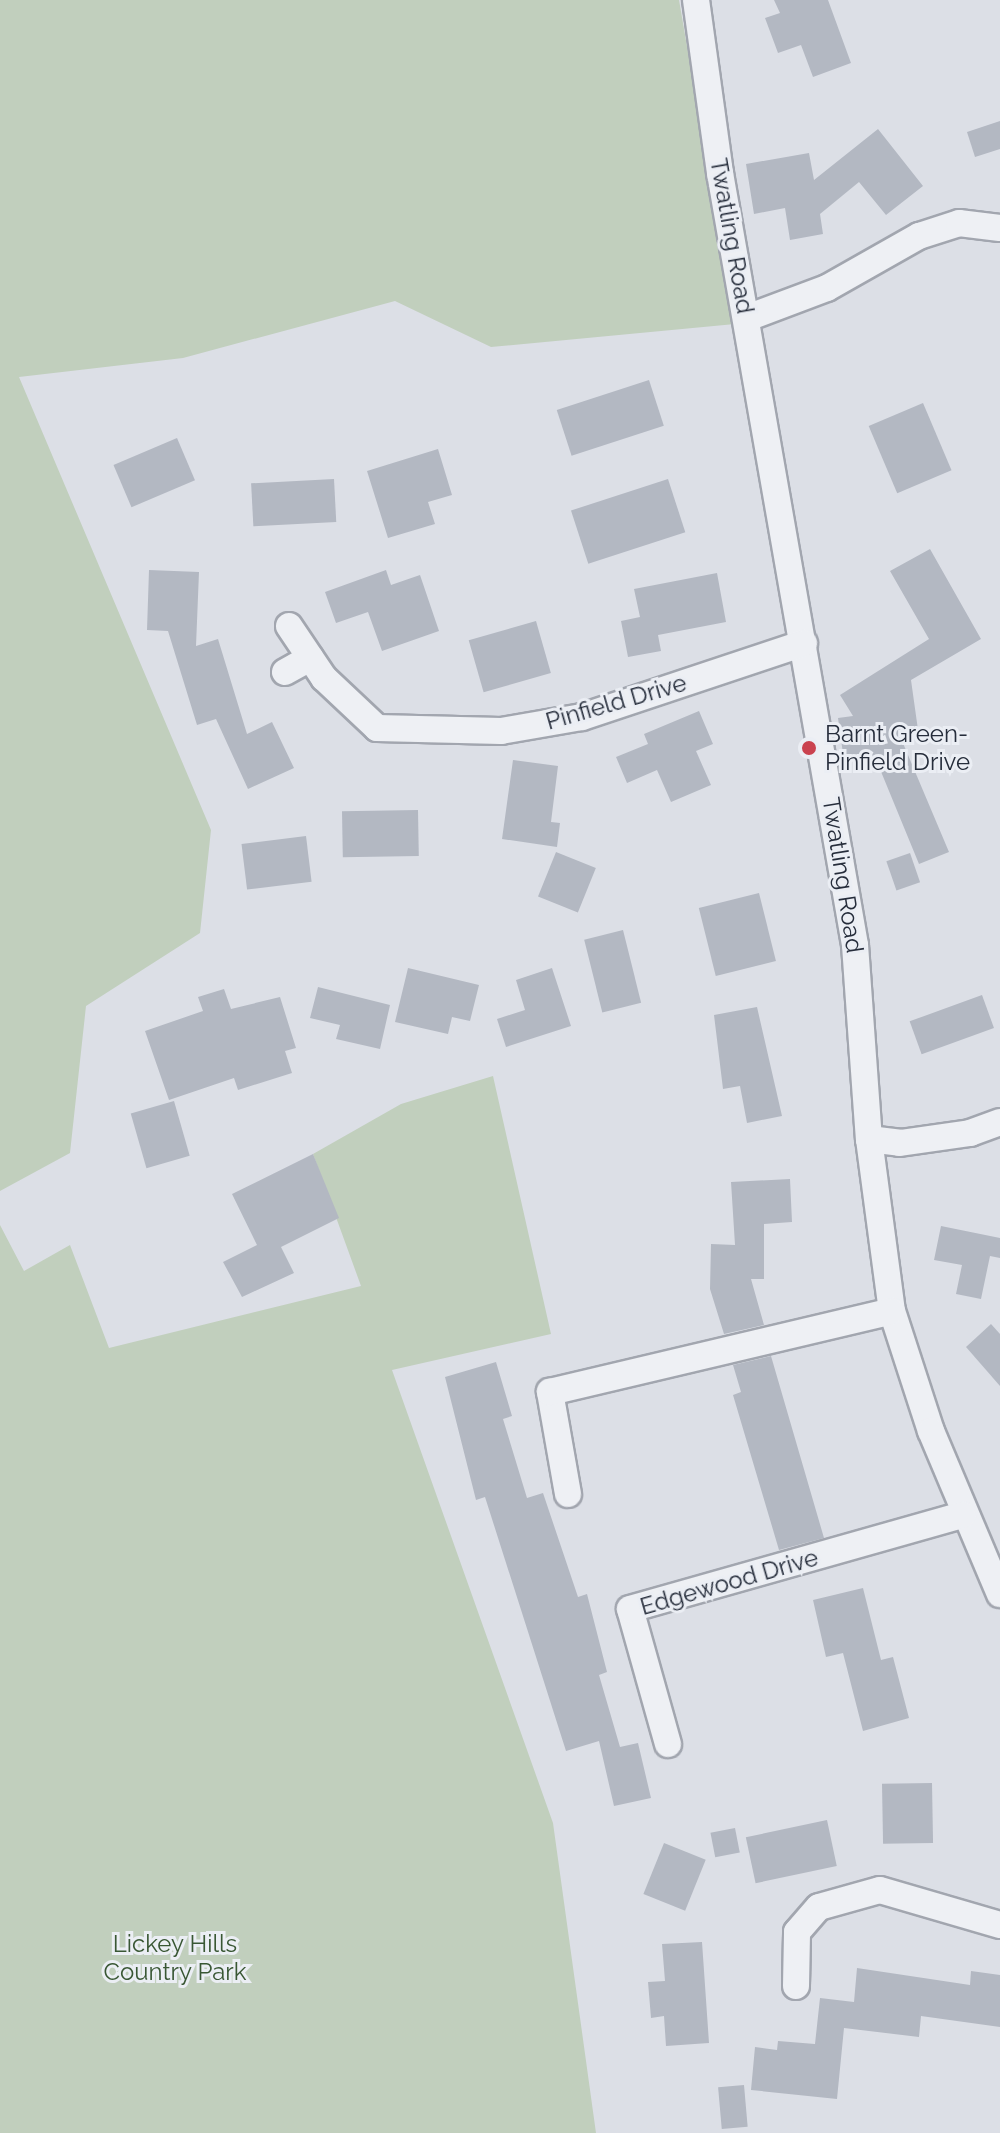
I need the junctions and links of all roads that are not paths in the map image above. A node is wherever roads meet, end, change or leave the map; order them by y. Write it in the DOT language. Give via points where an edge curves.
graph roads {
  1 [pos="696,0"];
  2 [pos="1000,228"];
  3 [pos="747,318"];
  4 [pos="289,626"];
  5 [pos="804,643"];
  6 [pos="310,658"];
  7 [pos="285,672"];
  8 [pos="1000,1122"];
  9 [pos="869,1139"];
  10 [pos="892,1311"];
  11 [pos="568,1494"];
  12 [pos="963,1515"];
  13 [pos="1000,1594"];
  14 [pos="668,1744"];
  15 [pos="1000,1925"];
  16 [pos="796,1986"];
  1 -- 3 [label="street, Twatling Road"];
  2 -- 3 [label="street" via="959,223 919,236 827,288"];
  3 -- 5 [label="street, Twatling Road"];
  4 -- 6 [label="street, Pinfield Drive"];
  5 -- 6 [label="street, Pinfield Drive" via="582,717 501,731 377,728"];
  5 -- 9 [label="street, Twatling Road" via="855,945"];
  6 -- 7 [label="street"];
  8 -- 9 [label="street" via="970,1133 900,1143"];
  9 -- 10 [label="street, Twatling Road"];
  10 -- 11 [label="street" via="550,1392"];
  10 -- 12 [label="street, Twatling Road"];
  12 -- 13 [label="street, Twatling Road"];
  12 -- 14 [label="street, Edgewood Drive" via="630,1609"];
  15 -- 16 [label="street" via="880,1890 819,1907 797,1932"];
}
